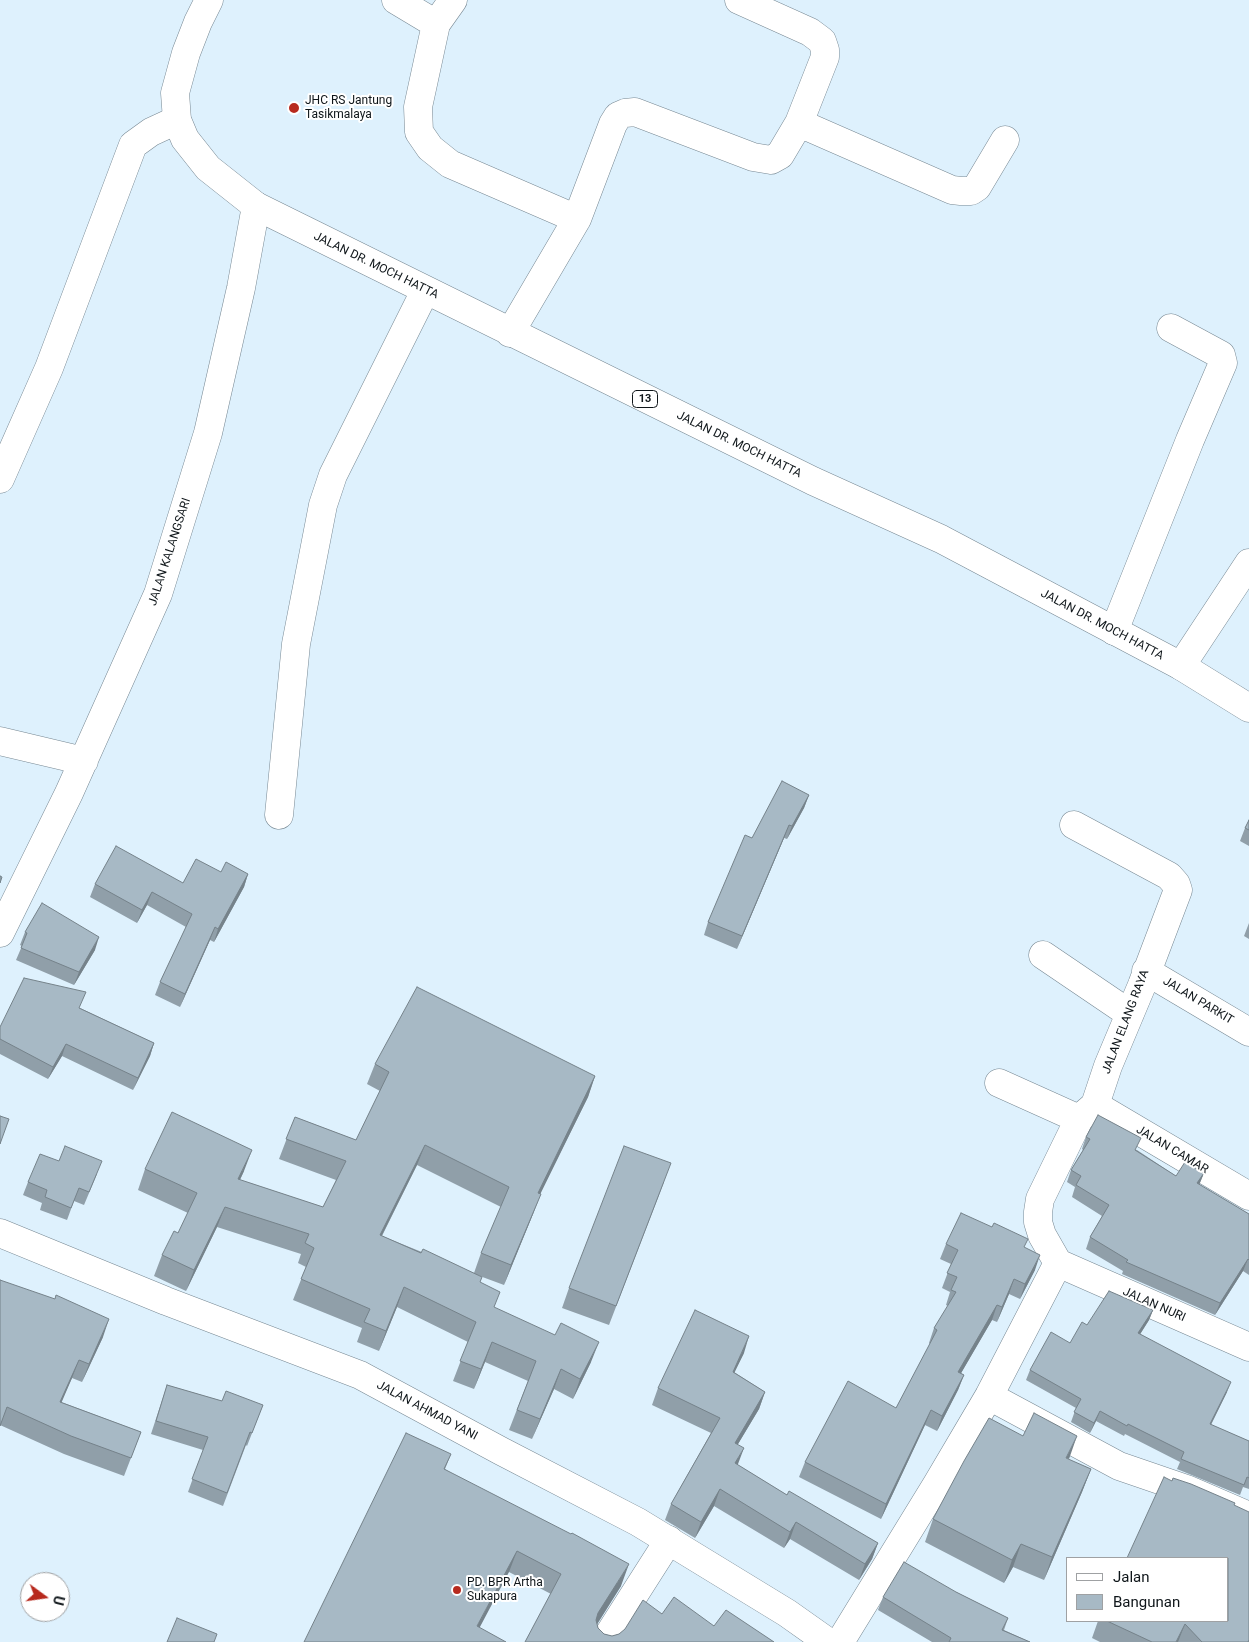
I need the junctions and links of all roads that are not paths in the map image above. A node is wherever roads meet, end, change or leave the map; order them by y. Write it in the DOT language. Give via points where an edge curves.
graph roads {
  1 [pos="209,0"];
  2 [pos="396,0"];
  3 [pos="453,0"];
  4 [pos="738,0"];
  5 [pos="436,24"];
  6 [pos="177,120"];
  7 [pos="799,123"];
  8 [pos="1004,140"];
  9 [pos="256,206"];
  10 [pos="577,220"];
  11 [pos="426,291"];
  12 [pos="1171,328"];
  13 [pos="510,333"];
  14 [pos="0,479"];
  15 [pos="1249,563"];
  16 [pos="1114,631"];
  17 [pos="1181,666"];
  18 [pos="1249,708"];
  19 [pos="0,741"];
  20 [pos="84,761"];
  21 [pos="279,816"];
  22 [pos="1074,825"];
  23 [pos="0,933"];
  24 [pos="1043,955"];
  25 [pos="1146,971"];
  26 [pos="1130,1014"];
  27 [pos="1249,1032"];
  28 [pos="1000,1083"];
  29 [pos="1087,1112"];
  30 [pos="1249,1196"];
  31 [pos="0,1233"];
  32 [pos="1058,1263"];
  33 [pos="1249,1347"];
  34 [pos="989,1396"];
  35 [pos="1249,1516"];
  36 [pos="669,1540"];
  37 [pos="604,1642"];
  38 [pos="828,1642"];
  39 [pos="840,1642"];
  1 -- 6 [label="main road, JALAN DR. MOCH HATTA / 13" via="186,53 175,94"];
  2 -- 5 [label="main road"];
  3 -- 5 [label="main road"];
  4 -- 7 [label="main road" via="810,32 822,41 825,57"];
  5 -- 10 [label="main road" via="418,107 419,132 430,148 450,164"];
  6 -- 9 [label="main road, JALAN DR. MOCH HATTA / 13" via="185,139 208,168"];
  6 -- 14 [label="main road" via="133,145 49,368"];
  7 -- 8 [label="main road" via="952,190 961,191 977,187"];
  7 -- 10 [label="main road" via="780,155 771,160 753,157 634,112 618,116"];
  9 -- 11 [label="main road, JALAN DR. MOCH HATTA / 13"];
  9 -- 20 [label="main road, JALAN KALANGSARI" via="208,433 158,594"];
  10 -- 13 [label="main road"];
  11 -- 13 [label="main road, JALAN DR. MOCH HATTA / 13"];
  11 -- 21 [label="main road" via="333,475 323,505 296,644"];
  12 -- 16 [label="main road" via="1221,355 1223,363"];
  13 -- 16 [label="main road, JALAN DR. MOCH HATTA / 13" via="941,540"];
  15 -- 17 [label="main road"];
  16 -- 17 [label="main road, JALAN DR. MOCH HATTA / 13"];
  17 -- 18 [label="main road, JALAN DR. MOCH HATTA / 13"];
  19 -- 20 [label="main road"];
  20 -- 23 [label="main road, JALAN KALANGSARI"];
  22 -- 25 [label="main road, JALAN ELANG RAYA" via="1170,876 1176,884 1178,890"];
  24 -- 26 [label="main road"];
  25 -- 26 [label="main road, JALAN ELANG RAYA"];
  25 -- 27 [label="main road, JALAN PARKIT"];
  26 -- 29 [label="main road, JALAN ELANG RAYA"];
  28 -- 29 [label="main road, JALAN CAMAR"];
  29 -- 30 [label="main road, JALAN CAMAR"];
  29 -- 32 [label="main road, JALAN ELANG RAYA" via="1040,1198 1038,1222 1042,1236"];
  31 -- 36 [label="main road, JALAN AHMAD YANI" via="360,1375"];
  32 -- 33 [label="main road, JALAN NURI"];
  32 -- 34 [label="main road"];
  34 -- 35 [label="main road" via="1118,1466 1189,1490"];
  34 -- 39 [label="main road"];
  36 -- 37 [label="main road"];
  36 -- 38 [label="main road, JALAN AHMAD YANI"];
}
